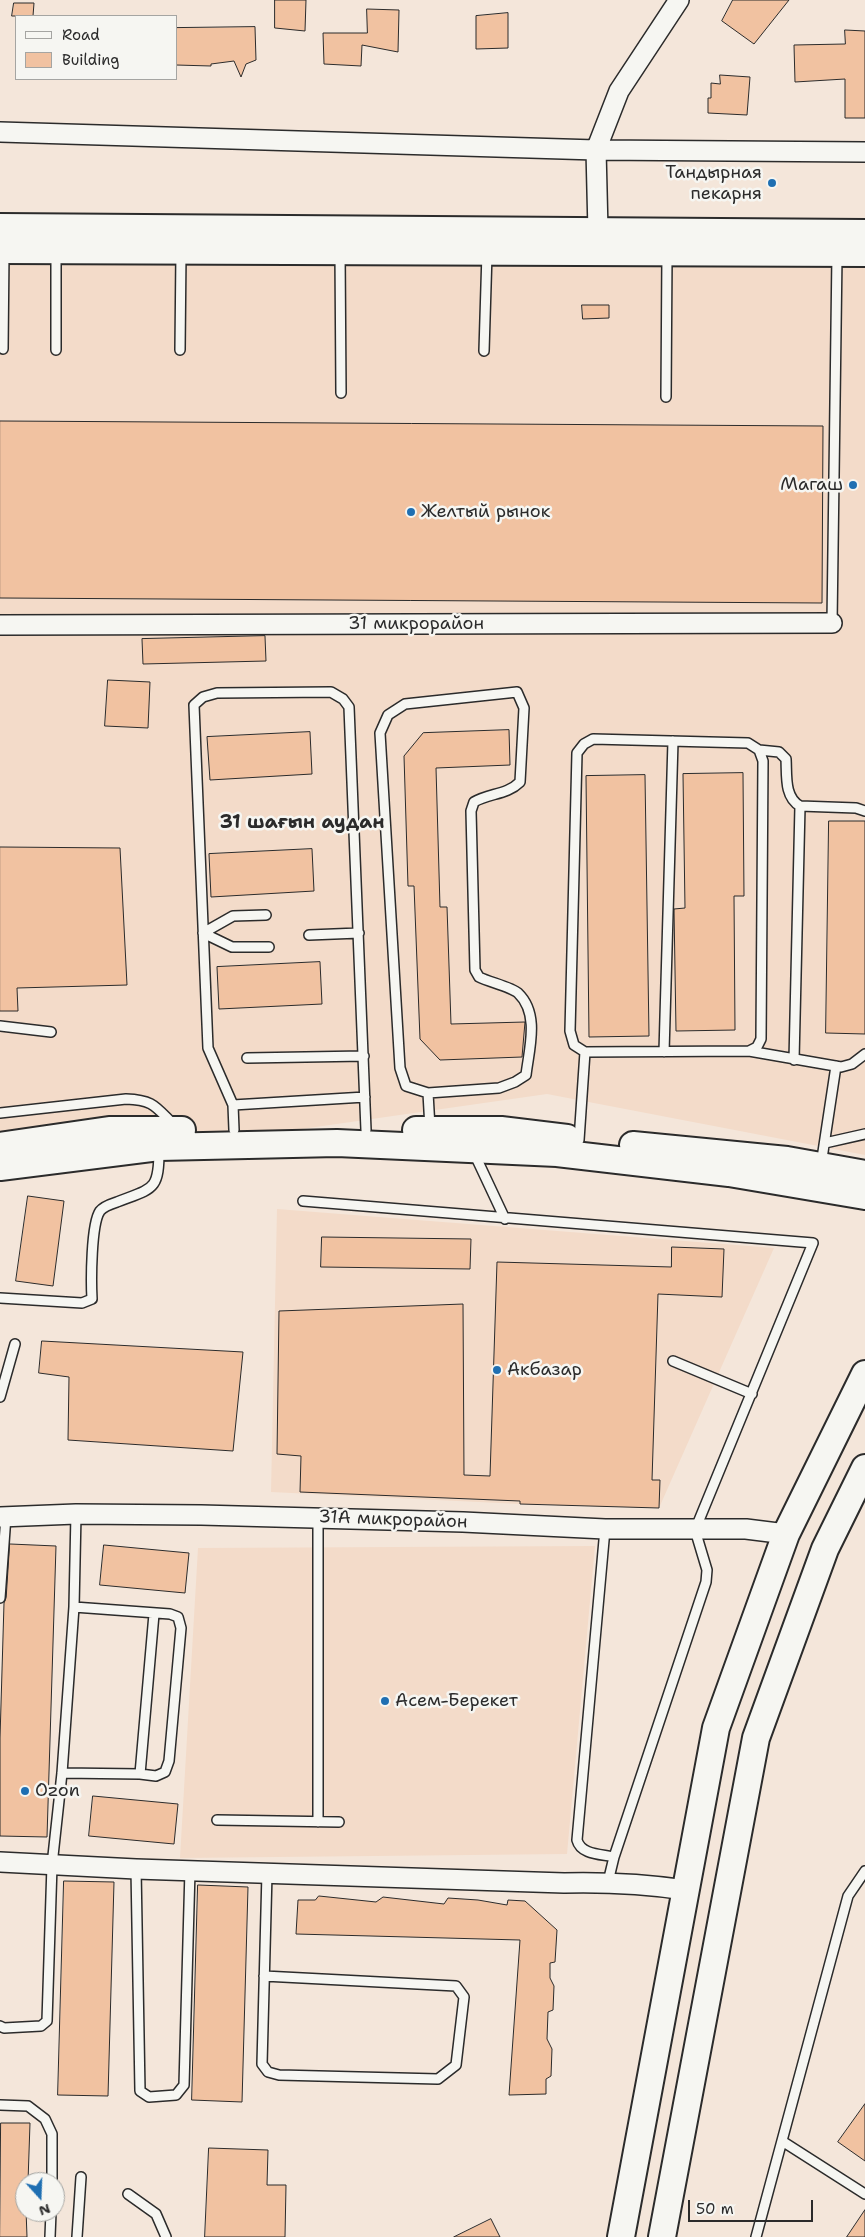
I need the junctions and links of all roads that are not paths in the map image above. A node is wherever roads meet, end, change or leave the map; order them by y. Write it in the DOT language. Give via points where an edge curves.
graph roads {
  1 [pos="679,0"];
  2 [pos="0,132"];
  3 [pos="596,150"];
  4 [pos="865,152"];
  5 [pos="598,231"];
  6 [pos="865,232"];
  7 [pos="3,238"];
  8 [pos="340,239"];
  9 [pos="56,249"];
  10 [pos="181,249"];
  11 [pos="488,250"];
  12 [pos="667,251"];
  13 [pos="838,252"];
  14 [pos="865,253"];
  15 [pos="3,350"];
  16 [pos="56,350"];
  17 [pos="180,350"];
  18 [pos="484,351"];
  19 [pos="341,393"];
  20 [pos="666,397"];
  21 [pos="832,623"];
  22 [pos="0,624"];
  23 [pos="673,741"];
  24 [pos="759,750"];
  25 [pos="800,806"];
  26 [pos="865,811"];
  27 [pos="266,915"];
  28 [pos="204,933"];
  29 [pos="359,933"];
  30 [pos="309,935"];
  31 [pos="269,946"];
  32 [pos="0,1026"];
  33 [pos="51,1032"];
  34 [pos="749,1051"];
  35 [pos="586,1052"];
  36 [pos="664,1052"];
  37 [pos="865,1054"];
  38 [pos="364,1056"];
  39 [pos="247,1058"];
  40 [pos="794,1060"];
  41 [pos="836,1066"];
  42 [pos="428,1093"];
  43 [pos="365,1097"];
  44 [pos="0,1113"];
  45 [pos="234,1117"];
  46 [pos="178,1130"];
  47 [pos="366,1130"];
  48 [pos="430,1130"];
  49 [pos="865,1134"];
  50 [pos="579,1140"];
  51 [pos="0,1146"];
  52 [pos="158,1147"];
  53 [pos="473,1150"];
  54 [pos="823,1154"];
  55 [pos="0,1167"];
  56 [pos="865,1174"];
  57 [pos="865,1196"];
  58 [pos="303,1201"];
  59 [pos="505,1219"];
  60 [pos="0,1298"];
  61 [pos="15,1344"];
  62 [pos="673,1361"];
  63 [pos="865,1374"];
  64 [pos="752,1394"];
  65 [pos="0,1397"];
  66 [pos="865,1468"];
  67 [pos="2,1514"];
  68 [pos="76,1514"];
  69 [pos="318,1517"];
  70 [pos="605,1529"];
  71 [pos="695,1530"];
  72 [pos="786,1534"];
  73 [pos="825,1549"];
  74 [pos="0,1598"];
  75 [pos="74,1607"];
  76 [pos="154,1614"];
  77 [pos="62,1773"];
  78 [pos="140,1774"];
  79 [pos="217,1820"];
  80 [pos="318,1822"];
  81 [pos="339,1822"];
  82 [pos="614,1857"];
  83 [pos="0,1862"];
  84 [pos="52,1865"];
  85 [pos="136,1869"];
  86 [pos="190,1870"];
  87 [pos="865,1871"];
  88 [pos="267,1873"];
  89 [pos="608,1882"];
  90 [pos="686,1890"];
  91 [pos="264,1976"];
  92 [pos="0,2026"];
  93 [pos="0,2105"];
  94 [pos="782,2141"];
  95 [pos="52,2172"];
  96 [pos="81,2178"];
  97 [pos="128,2194"];
  98 [pos="865,2194"];
  99 [pos="51,2222"];
  100 [pos="50,2237"];
  101 [pos="77,2237"];
  102 [pos="166,2237"];
  103 [pos="621,2237"];
  104 [pos="662,2237"];
  105 [pos="756,2237"];
  1 -- 3 [label="street" via="620,90"];
  2 -- 3 [label="street"];
  3 -- 4 [label="street"];
  3 -- 5 [label="street"];
  5 -- 6 [label="main road"];
  5 -- 8 [label="main road"];
  7 -- 8 [label="main road"];
  7 -- 9 [label="main road"];
  7 -- 15 [label="lane"];
  8 -- 10 [label="main road"];
  8 -- 11 [label="main road"];
  8 -- 19 [label="lane"];
  9 -- 10 [label="main road"];
  9 -- 16 [label="lane"];
  10 -- 17 [label="lane"];
  11 -- 12 [label="main road"];
  11 -- 18 [label="lane"];
  12 -- 13 [label="main road"];
  12 -- 20 [label="lane"];
  13 -- 14 [label="main road"];
  13 -- 21 [label="lane"];
  21 -- 22 [label="street, 31 микрорайон"];
  23 -- 24 [label="lane" via="748,743"];
  23 -- 35 [label="lane" via="593,739 577,753 570,1031 574,1045"];
  23 -- 36 [label="lane"];
  24 -- 25 [label="lane" via="779,752 786,759 789,795"];
  24 -- 34 [label="lane" via="763,761 761,1039 757,1047"];
  25 -- 26 [label="lane"];
  25 -- 40 [label="lane"];
  27 -- 28 [label="lane" via="233,916"];
  28 -- 29 [label="lane" via="194,705 202,697 217,693 331,692 343,699 349,708"];
  28 -- 31 [label="lane" via="232,947"];
  28 -- 45 [label="lane" via="208,1048"];
  29 -- 30 [label="lane"];
  29 -- 38 [label="lane"];
  32 -- 33 [label="lane"];
  34 -- 36 [label="lane"];
  34 -- 40 [label="lane"];
  35 -- 36 [label="lane"];
  35 -- 50 [label="lane"];
  37 -- 41 [label="lane" via="852,1064"];
  38 -- 39 [label="lane"];
  38 -- 43 [label="lane"];
  40 -- 41 [label="lane"];
  41 -- 54 [label="lane"];
  42 -- 42 [label="lane" via="406,1086 400,1068 380,733 388,715 405,704 517,692 524,708 520,782 501,794 474,802 471,811 475,970 479,977 518,993 525,1004 532,1020 526,1075 499,1088"];
  42 -- 48 [label="lane"];
  43 -- 45 [label="lane"];
  43 -- 47 [label="lane"];
  44 -- 46 [label="lane" via="144,1100"];
  45 -- 46 [label="main road"];
  45 -- 47 [label="main road"];
  46 -- 51 [label="main road" via="109,1130"];
  47 -- 48 [label="main road"];
  48 -- 50 [label="main road" via="501,1130"];
  49 -- 54 [label="lane"];
  50 -- 54 [label="main road" via="787,1160"];
  52 -- 53 [label="main road" via="337,1143"];
  52 -- 55 [label="main road"];
  52 -- 60 [label="lane" via="159,1173 155,1183 146,1191 109,1204 100,1211 95,1226 92,1299 82,1303"];
  53 -- 57 [label="main road" via="557,1154 729,1173"];
  53 -- 59 [label="lane"];
  54 -- 56 [label="main road"];
  58 -- 59 [label="lane"];
  59 -- 64 [label="lane" via="813,1243"];
  61 -- 65 [label="lane"];
  62 -- 64 [label="lane"];
  63 -- 72 [label="main road"];
  64 -- 71 [label="lane"];
  66 -- 73 [label="main road"];
  67 -- 68 [label="street, 31А микрорайон"];
  67 -- 74 [label="lane"];
  68 -- 69 [label="street, 31А микрорайон"];
  68 -- 75 [label="lane"];
  69 -- 70 [label="street, 31А микрорайон"];
  69 -- 80 [label="lane"];
  70 -- 71 [label="street, 31А микрорайон"];
  70 -- 82 [label="lane" via="577,1840 583,1850"];
  71 -- 72 [label="street, 31А микрорайон" via="746,1529"];
  71 -- 82 [label="lane" via="707,1570 706,1582"];
  72 -- 73 [label="main road"];
  72 -- 90 [label="main road" via="716,1728"];
  73 -- 104 [label="main road" via="756,1738"];
  75 -- 76 [label="lane"];
  75 -- 77 [label="lane"];
  76 -- 78 [label="lane"];
  76 -- 78 [label="lane" via="178,1617 181,1628 169,1761 165,1772 156,1776"];
  77 -- 78 [label="lane"];
  77 -- 84 [label="lane"];
  79 -- 80 [label="lane"];
  80 -- 81 [label="lane"];
  82 -- 89 [label="lane"];
  83 -- 84 [label="street"];
  84 -- 85 [label="street"];
  84 -- 92 [label="lane" via="47,2020 41,2026"];
  85 -- 86 [label="street"];
  85 -- 86 [label="lane" via="140,2091 149,2096 176,2095 184,2085"];
  86 -- 88 [label="street"];
  87 -- 94 [label="lane" via="848,1896"];
  88 -- 89 [label="street"];
  88 -- 91 [label="lane"];
  89 -- 90 [label="street"];
  90 -- 103 [label="main road"];
  91 -- 91 [label="lane" via="262,2064 268,2072 279,2075 438,2079 456,2065 464,1996 456,1986"];
  93 -- 95 [label="lane" via="28,2106 45,2119 52,2134"];
  94 -- 98 [label="lane"];
  94 -- 105 [label="lane"];
  96 -- 101 [label="lane"];
  97 -- 102 [label="lane" via="156,2214"];
  99 -- 100 [label="lane"];
}
